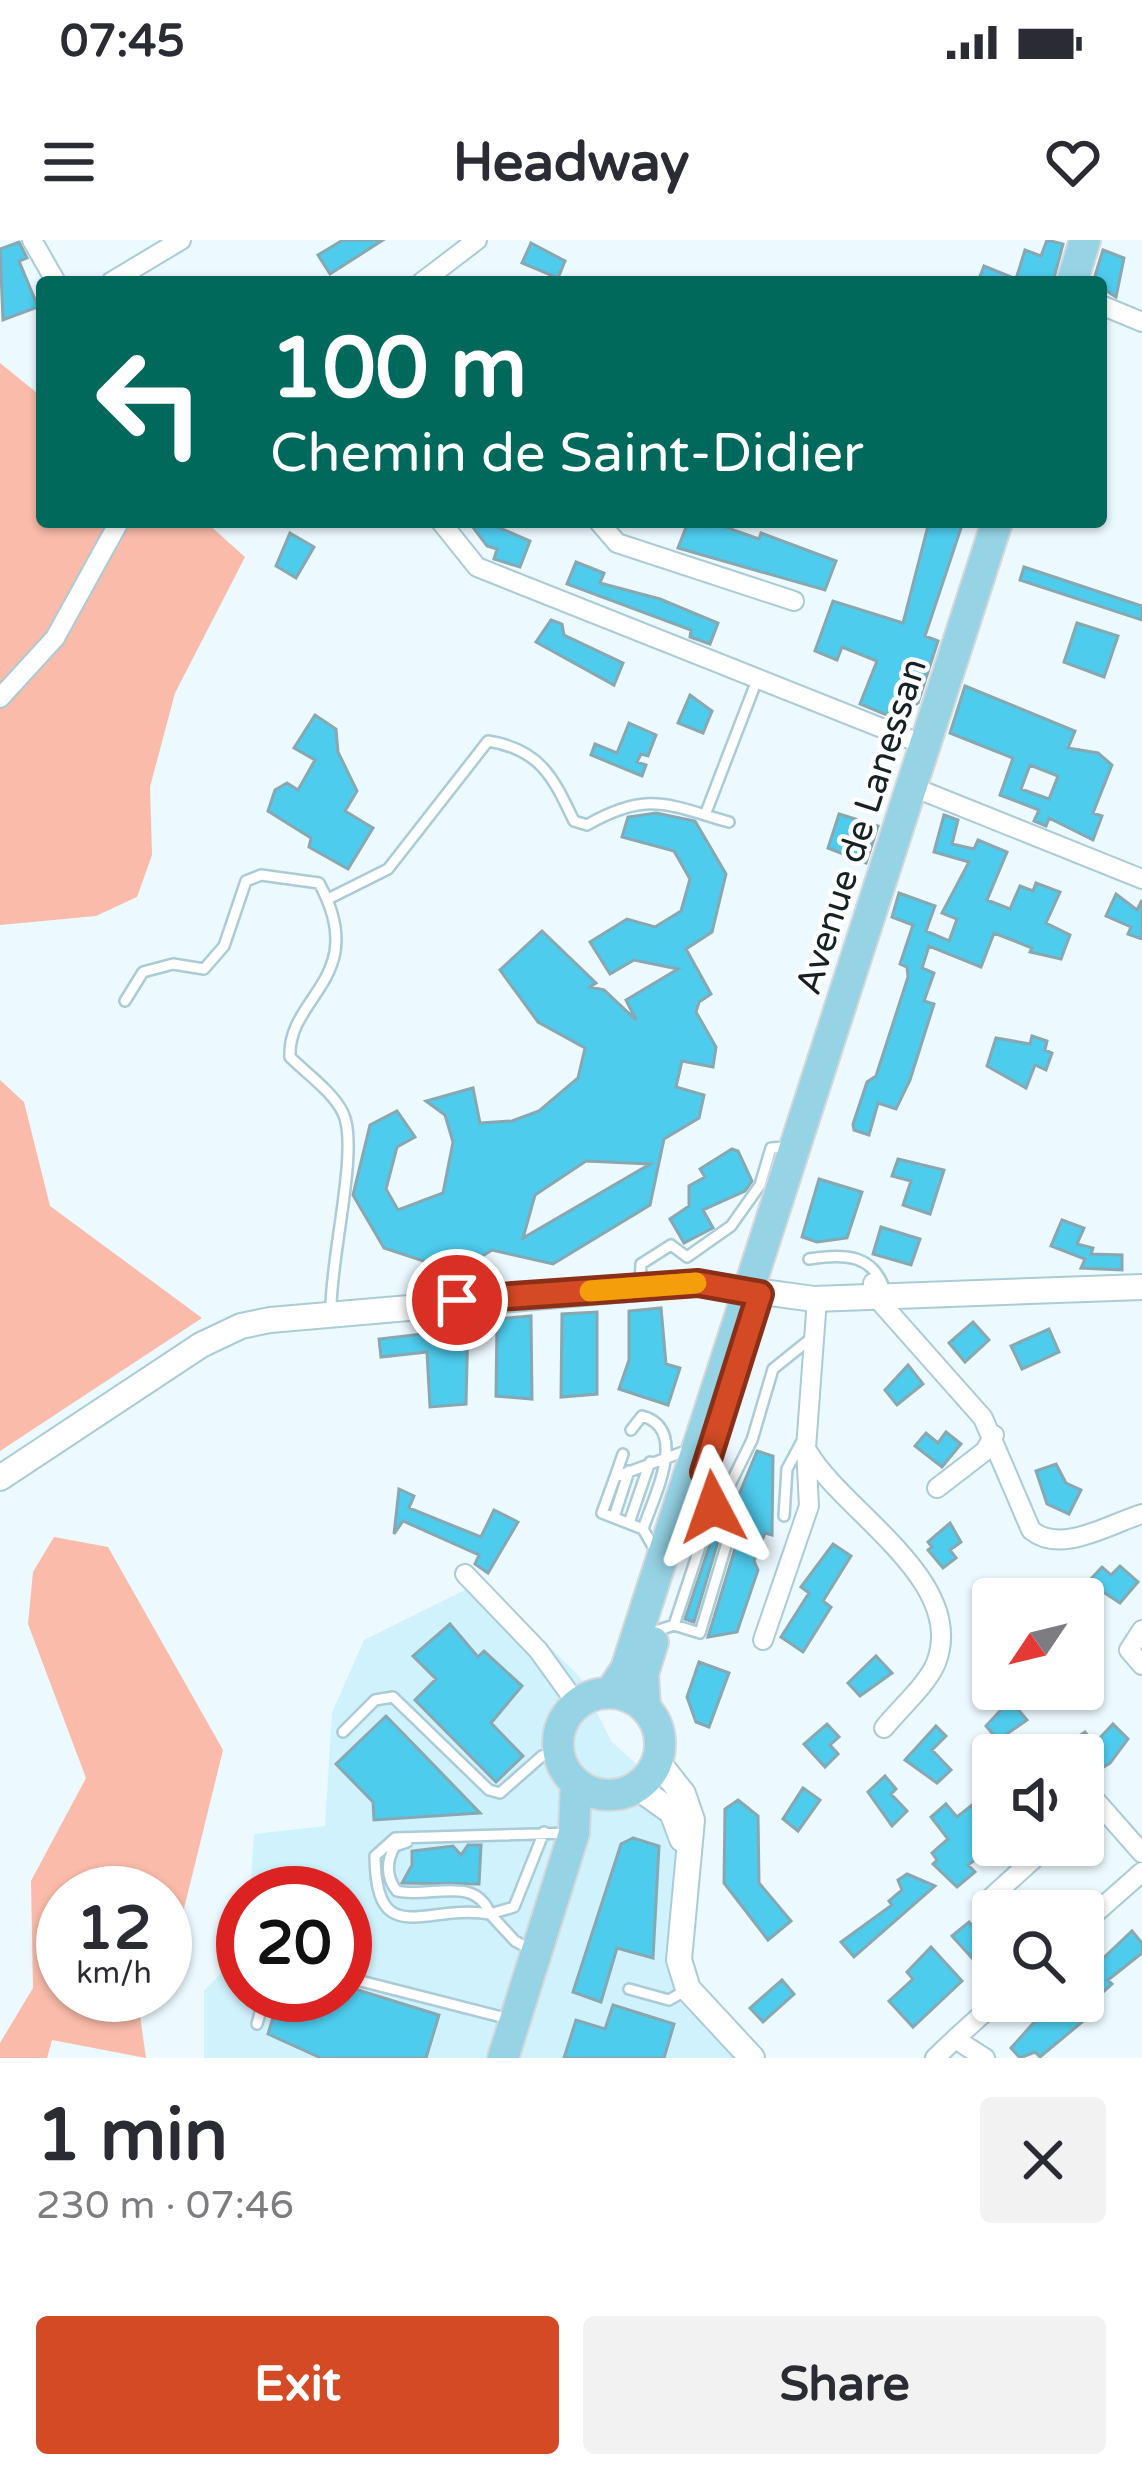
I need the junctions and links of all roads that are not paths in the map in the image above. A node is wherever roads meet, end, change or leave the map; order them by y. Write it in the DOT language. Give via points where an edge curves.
graph roads {
  1 [pos="32,240"];
  2 [pos="181,240"];
  3 [pos="477,240"];
  4 [pos="1085,240"];
  5 [pos="146,249"];
  6 [pos="53,276"];
  7 [pos="117,276"];
  8 [pos="430,276"];
  9 [pos="1074,276"];
  10 [pos="1107,307"];
  11 [pos="1142,322"];
  12 [pos="116,528"];
  13 [pos="446,528"];
  14 [pos="604,528"];
  15 [pos="996,528"];
  16 [pos="794,601"];
  17 [pos="758,678"];
  18 [pos="0,698"];
  19 [pos="927,746"];
  20 [pos="913,787"];
  21 [pos="704,815"];
  22 [pos="729,822"];
  23 [pos="1142,879"];
  24 [pos="328,899"];
  25 [pos="125,1000"];
  26 [pos="798,1150"];
  27 [pos="809,1258"];
  28 [pos="1142,1287"];
  29 [pos="640,1288"];
  30 [pos="878,1291"];
  31 [pos="817,1299"];
  32 [pos="748,1305"];
  33 [pos="331,1312"];
  34 [pos="814,1336"];
  35 [pos="632,1430"];
  36 [pos="994,1435"];
  37 [pos="806,1440"];
  38 [pos="623,1454"];
  39 [pos="650,1462"];
  40 [pos="629,1471"];
  41 [pos="702,1473"];
  42 [pos="615,1477"];
  43 [pos="0,1478"];
  44 [pos="937,1488"];
  45 [pos="1142,1514"];
  46 [pos="784,1516"];
  47 [pos="614,1517"];
  48 [pos="629,1523"];
  49 [pos="643,1529"];
  50 [pos="726,1548"];
  51 [pos="699,1550"];
  52 [pos="661,1560"];
  53 [pos="721,1562"];
  54 [pos="694,1564"];
  55 [pos="465,1574"];
  56 [pos="718,1574"];
  57 [pos="689,1578"];
  58 [pos="714,1587"];
  59 [pos="682,1599"];
  60 [pos="710,1600"];
  61 [pos="665,1628"];
  62 [pos="1142,1630"];
  63 [pos="763,1640"];
  64 [pos="1142,1666"];
  65 [pos="610,1693"];
  66 [pos="577,1704"];
  67 [pos="645,1707"];
  68 [pos="884,1728"];
  69 [pos="343,1732"];
  70 [pos="559,1753"];
  71 [pos="657,1761"];
  72 [pos="576,1783"];
  73 [pos="622,1791"];
  74 [pos="1104,1810"];
  75 [pos="559,1832"];
  76 [pos="436,1839"];
  77 [pos="686,1847"];
  78 [pos="1142,1853"];
  79 [pos="1026,1866"];
  80 [pos="1142,1872"];
  81 [pos="999,1890"];
  82 [pos="1104,1905"];
  83 [pos="490,1914"];
  84 [pos="537,1952"];
  85 [pos="372,1984"];
  86 [pos="628,1989"];
  87 [pos="688,1989"];
  88 [pos="514,2021"];
  89 [pos="974,2022"];
  90 [pos="956,2039"];
  91 [pos="503,2058"];
  92 [pos="520,2058"];
  93 [pos="752,2058"];
  94 [pos="935,2058"];
  95 [pos="986,2058"];
  1 -- 6 [label="street"];
  2 -- 5 [label="street"];
  3 -- 8 [label="street"];
  4 -- 9 [label="main road"];
  5 -- 7 [label="street"];
  10 -- 11 [label="street"];
  12 -- 18 [label="street" via="55,638"];
  13 -- 17 [label="street" via="477,567"];
  14 -- 16 [label="street" via="617,543"];
  15 -- 19 [label="main road, Avenue de Lanessan"];
  17 -- 19 [label="street"];
  17 -- 21 [label="lane"];
  19 -- 20 [label="main road, Avenue de Lanessan"];
  20 -- 23 [label="street"];
  20 -- 26 [label="main road, Avenue de Lanessan"];
  21 -- 22 [label="lane"];
  21 -- 24 [label="lane" via="628,802 587,825 574,821 546,764 488,741 388,869"];
  24 -- 25 [label="lane" via="319,883 299,877 246,881 224,946 204,969 173,964 143,972"];
  24 -- 33 [label="lane" via="329,980 289,1036 290,1057 342,1109 346,1124 350,1153 331,1261"];
  26 -- 29 [label="lane" via="771,1148 760,1185 715,1239 687,1257 671,1245 640,1264"];
  26 -- 32 [label="main road"];
  26 -- 32 [label="main road"];
  27 -- 30 [label="lane" via="844,1253 866,1262"];
  28 -- 30 [label="street"];
  29 -- 32 [label="street" via="698,1283"];
  29 -- 33 [label="street"];
  30 -- 31 [label="street"];
  30 -- 36 [label="street"];
  31 -- 32 [label="street"];
  31 -- 34 [label="street"];
  32 -- 41 [label="main road"];
  33 -- 43 [label="street" via="241,1326 201,1345"];
  34 -- 37 [label="street"];
  34 -- 41 [label="lane" via="773,1369 752,1440"];
  35 -- 41 [label="lane" via="642,1416 654,1420"];
  36 -- 44 [label="street"];
  36 -- 45 [label="street" via="1031,1530 1043,1540 1063,1541"];
  37 -- 46 [label="lane" via="787,1469"];
  37 -- 63 [label="street" via="809,1506"];
  37 -- 68 [label="street" via="824,1479 914,1568 940,1626 936,1663"];
  38 -- 42 [label="lane"];
  39 -- 40 [label="lane"];
  39 -- 41 [label="lane"];
  39 -- 48 [label="lane"];
  40 -- 42 [label="lane"];
  40 -- 47 [label="lane"];
  41 -- 49 [label="lane"];
  41 -- 50 [label="lane" via="735,1516"];
  41 -- 51 [label="lane"];
  41 -- 52 [label="main road"];
  41 -- 61 [label="main road"];
  42 -- 47 [label="lane" via="602,1513"];
  47 -- 48 [label="lane"];
  48 -- 49 [label="lane"];
  49 -- 52 [label="lane"];
  50 -- 51 [label="lane"];
  50 -- 53 [label="lane"];
  51 -- 54 [label="lane"];
  52 -- 65 [label="main road" via="626,1669"];
  53 -- 54 [label="lane"];
  53 -- 56 [label="lane"];
  54 -- 57 [label="lane"];
  55 -- 66 [label="street"];
  56 -- 57 [label="lane"];
  56 -- 58 [label="lane"];
  57 -- 59 [label="lane"];
  58 -- 59 [label="lane"];
  58 -- 60 [label="lane"];
  59 -- 60 [label="lane"];
  59 -- 61 [label="lane"];
  60 -- 61 [label="lane" via="700,1633"];
  61 -- 67 [label="main road" via="643,1674"];
  62 -- 64 [label="street" via="1129,1650"];
  65 -- 66 [label="main road"];
  65 -- 67 [label="main road"];
  66 -- 70 [label="main road" via="561,1726"];
  67 -- 71 [label="main road" via="659,1732"];
  69 -- 70 [label="lane" via="375,1700 393,1697 500,1793 542,1756"];
  70 -- 72 [label="main road"];
  71 -- 73 [label="main road"];
  71 -- 77 [label="street" via="692,1820"];
  72 -- 73 [label="main road"];
  72 -- 75 [label="main road"];
  73 -- 77 [label="street" via="672,1812"];
  73 -- 92 [label="main road" via="594,1822"];
  74 -- 78 [label="street"];
  75 -- 76 [label="lane"];
  75 -- 83 [label="lane" via="514,1907"];
  75 -- 84 [label="main road"];
  76 -- 83 [label="lane" via="395,1846 390,1882 410,1894 467,1890"];
  76 -- 83 [label="lane" via="383,1845 375,1856 383,1908 407,1916"];
  77 -- 87 [label="street" via="679,1960"];
  79 -- 81 [label="street"];
  80 -- 82 [label="street"];
  83 -- 84 [label="lane"];
  84 -- 88 [label="main road"];
  85 -- 88 [label="lane"];
  86 -- 87 [label="lane" via="669,2000"];
  87 -- 93 [label="street"];
  88 -- 91 [label="main road"];
  89 -- 90 [label="street"];
  90 -- 94 [label="street"];
  90 -- 95 [label="street"];
}
